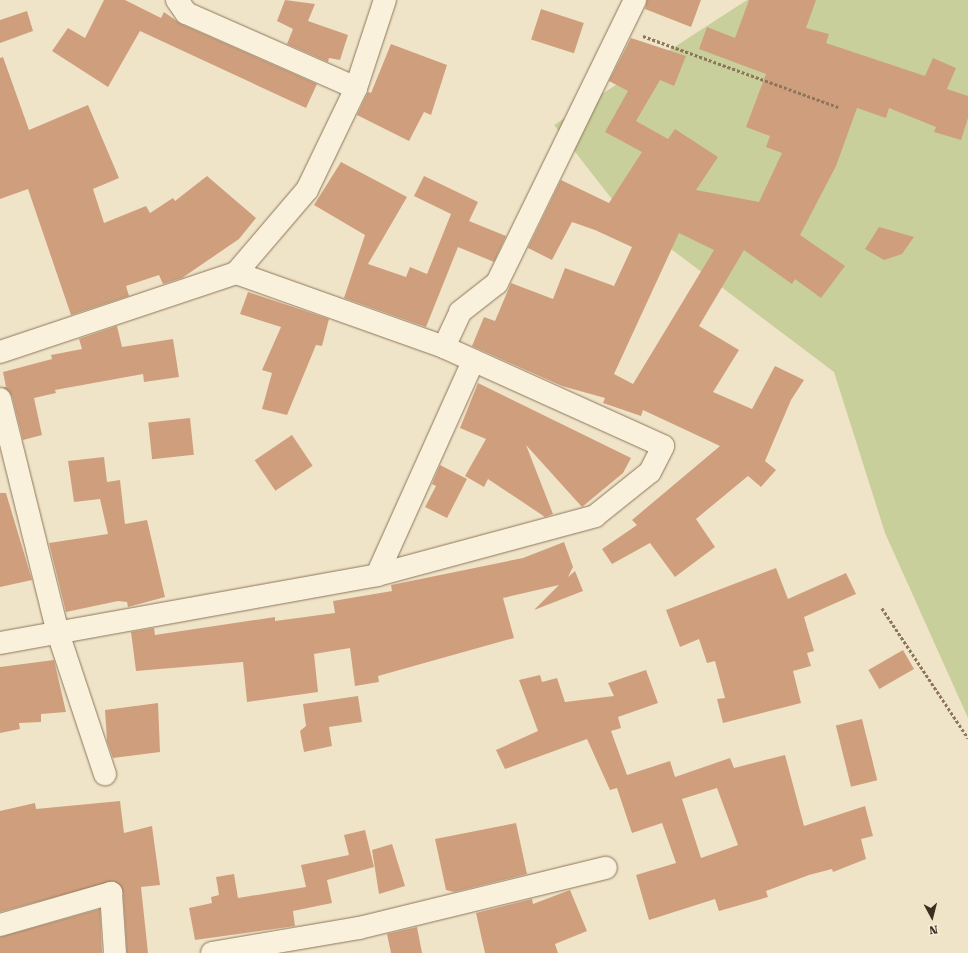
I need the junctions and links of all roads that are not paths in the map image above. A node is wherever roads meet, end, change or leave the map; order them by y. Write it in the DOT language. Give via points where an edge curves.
graph roads {
  1 [pos="386,0"];
  2 [pos="635,0"];
  3 [pos="182,7"];
  4 [pos="356,88"];
  5 [pos="236,273"];
  6 [pos="444,347"];
  7 [pos="0,352"];
  8 [pos="473,360"];
  9 [pos="0,399"];
  10 [pos="377,575"];
  11 [pos="57,630"];
  12 [pos="0,643"];
  13 [pos="105,774"];
  14 [pos="606,868"];
  15 [pos="0,924"];
  16 [pos="115,953"];
  17 [pos="212,953"];
  1 -- 4 [label="street"];
  2 -- 6 [label="street" via="497,283 460,312"];
  3 -- 4 [label="street"];
  4 -- 5 [label="street" via="307,190"];
  5 -- 6 [label="street"];
  5 -- 7 [label="street"];
  6 -- 8 [label="street"];
  8 -- 10 [label="street"];
  8 -- 10 [label="street" via="663,446 650,472 595,516"];
  9 -- 11 [label="street"];
  10 -- 11 [label="street"];
  11 -- 12 [label="street"];
  11 -- 13 [label="street"];
  14 -- 17 [label="street" via="359,928"];
  15 -- 16 [label="street" via="112,893"];
}
